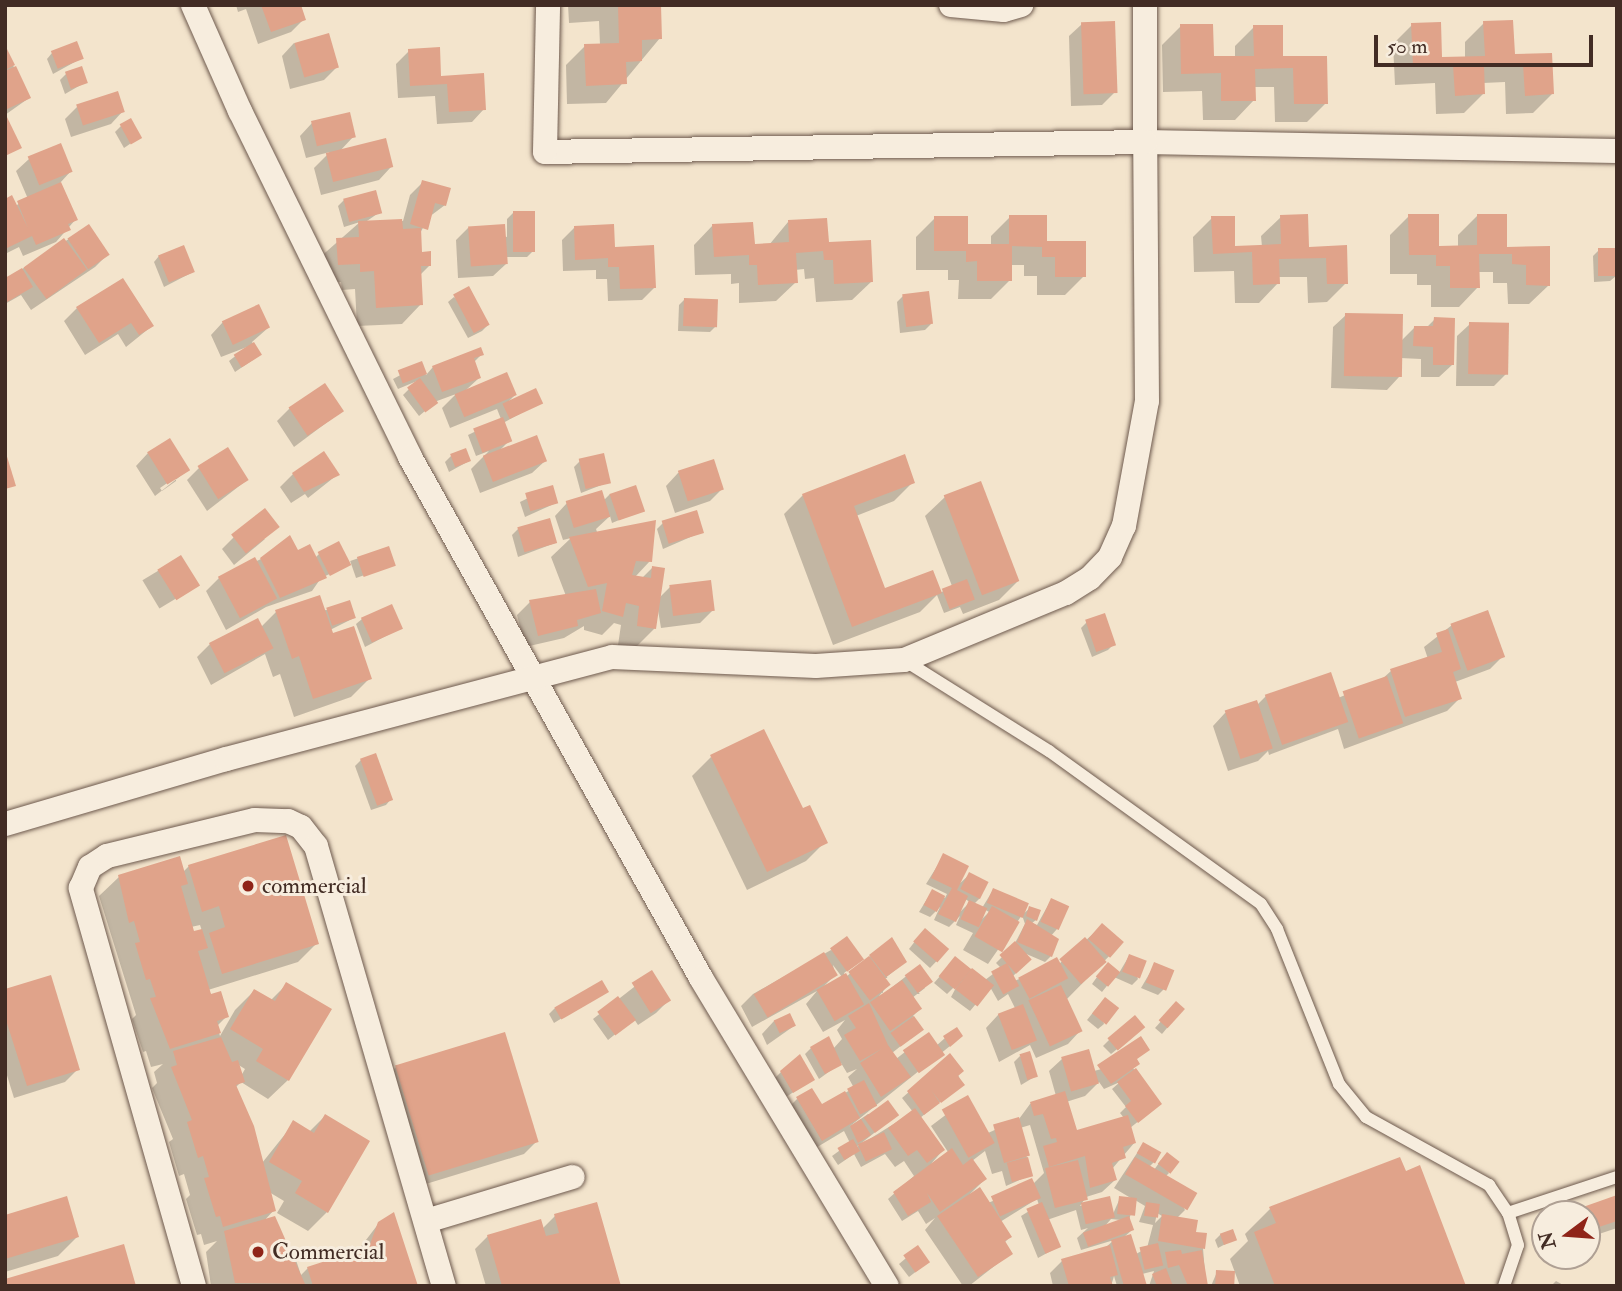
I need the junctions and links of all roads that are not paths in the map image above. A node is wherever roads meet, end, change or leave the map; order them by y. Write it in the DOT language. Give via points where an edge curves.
graph roads {
  1 [pos="193,5"];
  2 [pos="548,5"];
  3 [pos="951,5"];
  4 [pos="1021,5"];
  5 [pos="1145,5"];
  6 [pos="1145,142"];
  7 [pos="1617,151"];
  8 [pos="904,660"];
  9 [pos="535,680"];
  10 [pos="5,824"];
  11 [pos="573,1177"];
  12 [pos="1617,1177"];
  13 [pos="1508,1213"];
  14 [pos="425,1221"];
  15 [pos="194,1286"];
  16 [pos="444,1286"];
  17 [pos="887,1286"];
  18 [pos="1504,1286"];
  1 -- 9 [label="street" via="240,111 410,457"];
  2 -- 6 [label="street" via="545,152"];
  3 -- 4 [label="street" via="1004,10"];
  5 -- 6 [label="street"];
  6 -- 7 [label="street"];
  6 -- 8 [label="street" via="1147,401 1124,526 1110,556 1090,578 1066,593"];
  8 -- 9 [label="street" via="816,666 612,657"];
  8 -- 13 [label="lane" via="1049,751 1261,904 1277,929 1351,1103 1366,1117 1489,1185"];
  9 -- 10 [label="street" via="226,759"];
  9 -- 17 [label="street" via="701,978"];
  11 -- 14 [label="street"];
  12 -- 13 [label="lane"];
  13 -- 18 [label="lane" via="1518,1245"];
  14 -- 15 [label="street" via="316,846 301,827 288,821 255,820 107,856 90,867 81,888"];
  14 -- 16 [label="street"];
}
